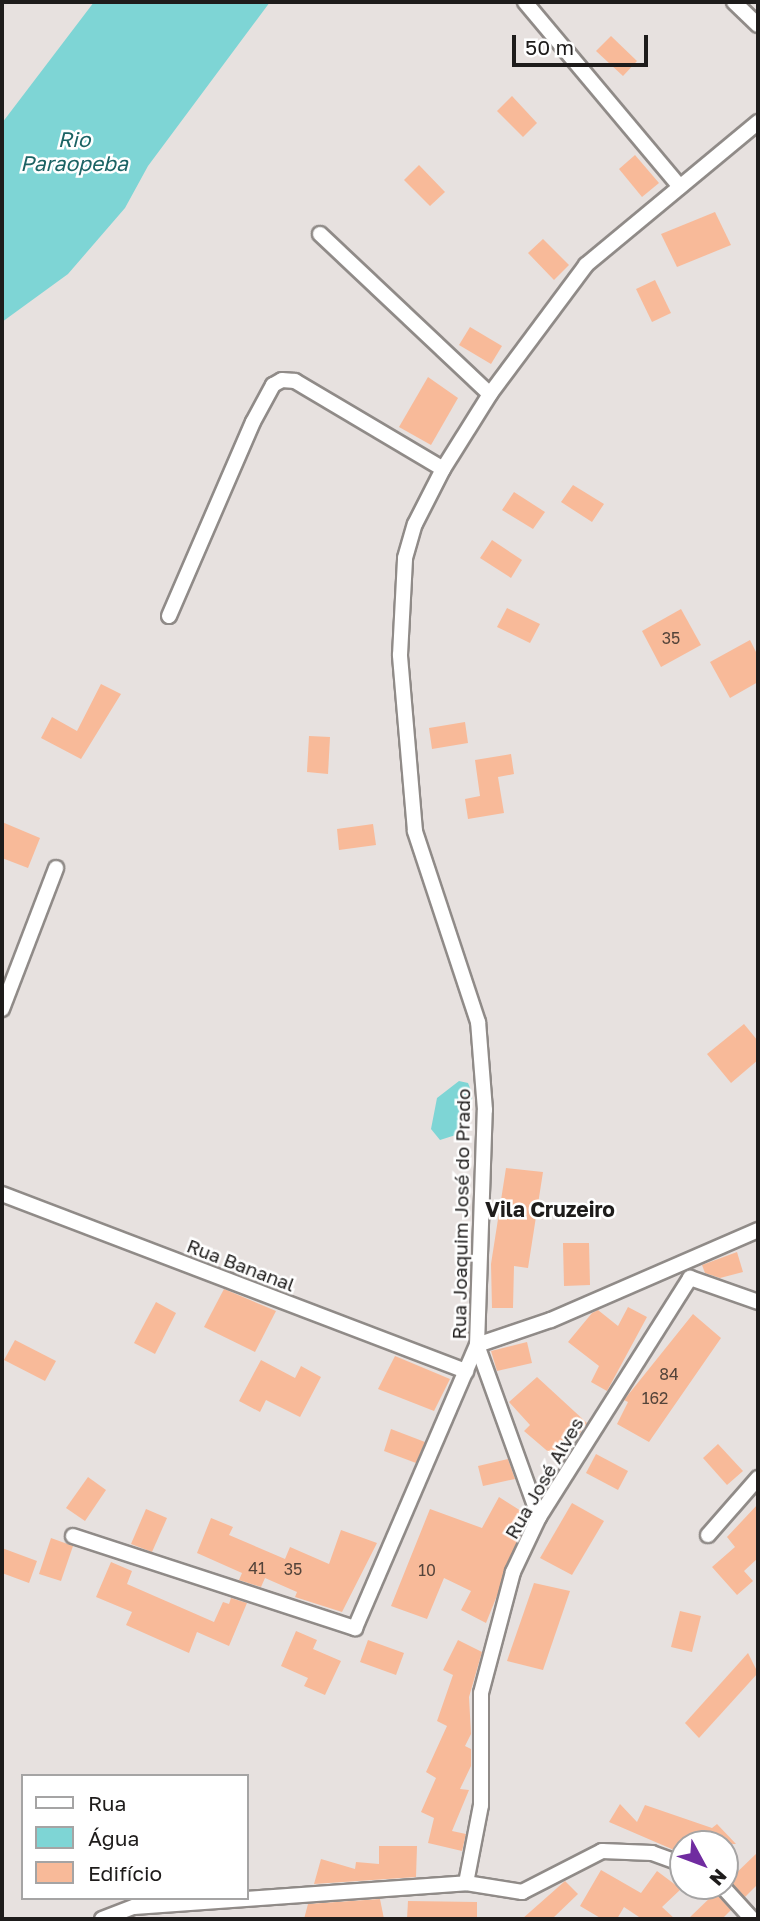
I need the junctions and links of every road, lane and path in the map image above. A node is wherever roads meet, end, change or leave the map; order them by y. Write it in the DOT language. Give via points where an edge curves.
graph roads {
  1 [pos="525,2"];
  2 [pos="734,2"];
  3 [pos="758,25"];
  4 [pos="758,122"];
  5 [pos="680,187"];
  6 [pos="320,234"];
  7 [pos="490,394"];
  8 [pos="443,469"];
  9 [pos="169,617"];
  10 [pos="56,868"];
  11 [pos="2,1009"];
  12 [pos="2,1194"];
  13 [pos="758,1230"];
  14 [pos="693,1258"];
  15 [pos="690,1278"];
  16 [pos="758,1302"];
  17 [pos="477,1345"];
  18 [pos="466,1371"];
  19 [pos="758,1478"];
  20 [pos="539,1517"];
  21 [pos="708,1535"];
  22 [pos="73,1536"];
  23 [pos="669,1859"];
  24 [pos="466,1883"];
  25 [pos="248,1899"];
  26 [pos="231,1900"];
  27 [pos="735,1900"];
  28 [pos="102,1919"];
  29 [pos="752,1919"];
  1 -- 5 [label="street"];
  2 -- 3 [label="street"];
  4 -- 5 [label="street, Rua Joaquim José do Prado"];
  5 -- 7 [label="street, Rua Joaquim José do Prado" via="586,265"];
  6 -- 7 [label="street"];
  7 -- 8 [label="street, Rua Joaquim José do Prado"];
  8 -- 9 [label="street" via="295,381 282,380 273,385 253,422"];
  8 -- 17 [label="street, Rua Joaquim José do Prado" via="415,524 405,558 401,672 415,831 478,1022 485,1110"];
  10 -- 11 [label="street"];
  12 -- 18 [label="street, Rua Bananal"];
  13 -- 14 [label="street"];
  14 -- 15 [label="street"];
  14 -- 17 [label="street"];
  15 -- 16 [label="street"];
  15 -- 20 [label="street, Rua José Alves"];
  17 -- 18 [label="street"];
  17 -- 20 [label="street, Rua Joaquim José do Prado"];
  18 -- 22 [label="street" via="355,1628"];
  19 -- 21 [label="street"];
  20 -- 24 [label="street, Rua José Alves" via="513,1572 481,1693 481,1805"];
  23 -- 24 [label="street" via="652,1853 602,1851 522,1892"];
  24 -- 25 [label="street"];
  26 -- 28 [label="street" via="134,1907"];
  27 -- 29 [label="street"];
}
